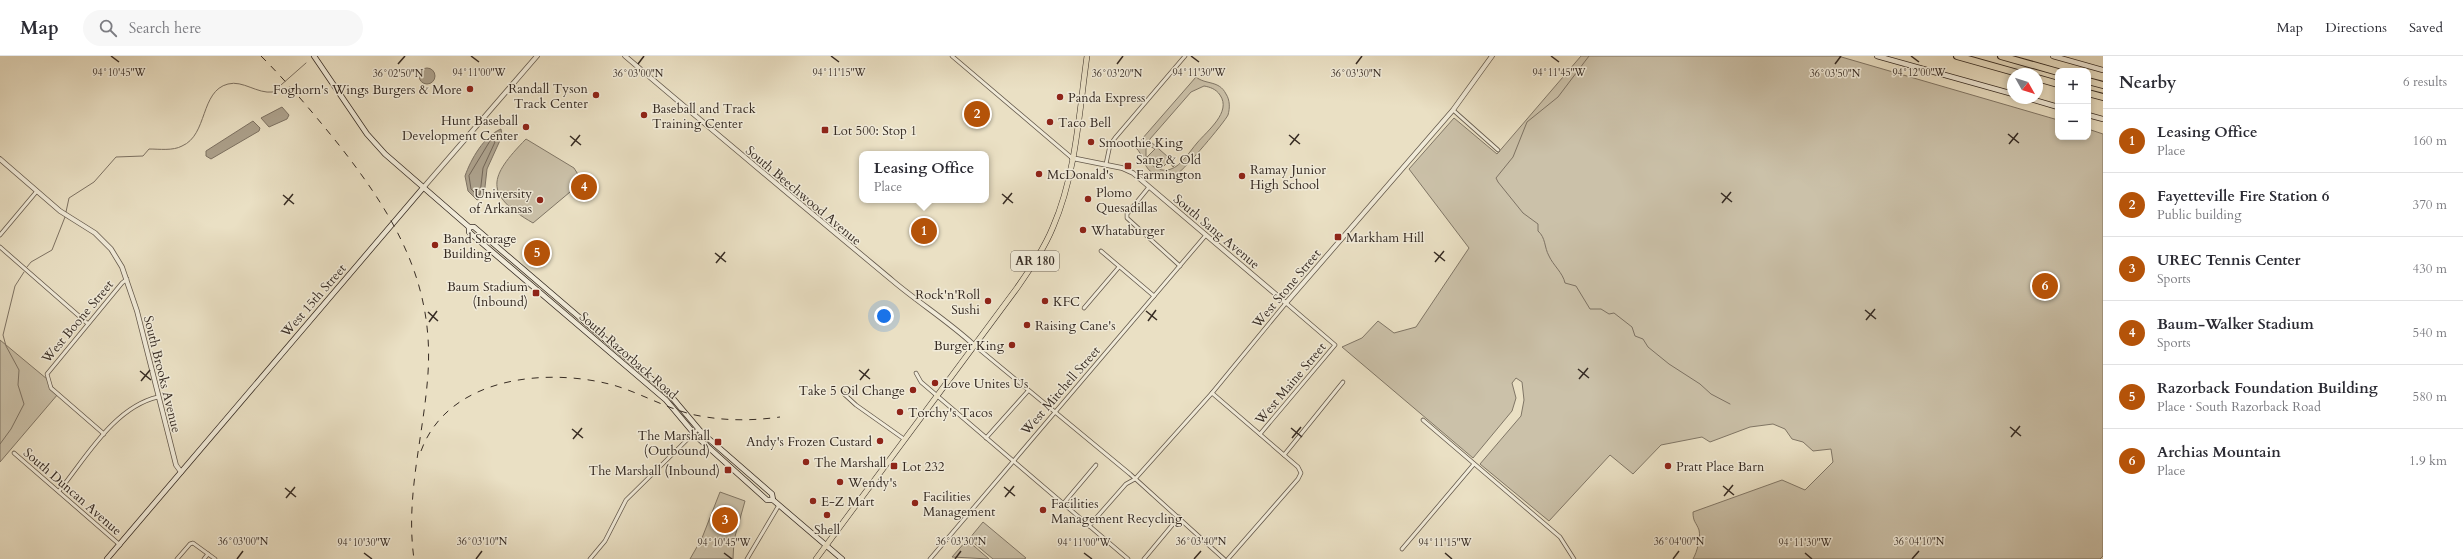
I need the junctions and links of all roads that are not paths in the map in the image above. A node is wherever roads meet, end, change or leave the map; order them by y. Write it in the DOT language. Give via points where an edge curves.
graph roads {
  1 [pos="314,56"];
  2 [pos="537,56"];
  3 [pos="625,56"];
  4 [pos="952,56"];
  5 [pos="1087,56"];
  6 [pos="1185,56"];
  7 [pos="1492,56"];
  8 [pos="1877,56"];
  9 [pos="1957,56"];
  10 [pos="2001,56"];
  11 [pos="2053,56"];
  12 [pos="2007,70"];
  13 [pos="2103,70"];
  14 [pos="2055,71"];
  15 [pos="2043,80"];
  16 [pos="2091,82"];
  17 [pos="2055,83"];
  18 [pos="2103,85"];
  19 [pos="2007,92"];
  20 [pos="2091,94"];
  21 [pos="2103,97"];
  22 [pos="2043,103"];
  23 [pos="2055,106"];
  24 [pos="1453,110"];
  25 [pos="2091,116"];
  26 [pos="2103,119"];
  27 [pos="1498,150"];
  28 [pos="1072,158"];
  29 [pos="0,159"];
  30 [pos="1106,164"];
  31 [pos="1149,187"];
  32 [pos="423,188"];
  33 [pos="37,191"];
  34 [pos="469,227"];
  35 [pos="0,235"];
  36 [pos="1206,235"];
  37 [pos="0,248"];
  38 [pos="1101,251"];
  39 [pos="1180,266"];
  40 [pos="1119,267"];
  41 [pos="127,279"];
  42 [pos="1154,296"];
  43 [pos="1286,303"];
  44 [pos="1084,308"];
  45 [pos="87,323"];
  46 [pos="974,344"];
  47 [pos="1335,345"];
  48 [pos="916,373"];
  49 [pos="1343,382"];
  50 [pos="1028,391"];
  51 [pos="1212,393"];
  52 [pos="844,394"];
  53 [pos="936,395"];
  54 [pos="158,397"];
  55 [pos="1054,413"];
  56 [pos="1424,420"];
  57 [pos="698,429"];
  58 [pos="104,434"];
  59 [pos="693,434"];
  60 [pos="1260,434"];
  61 [pos="986,438"];
  62 [pos="904,440"];
  63 [pos="14,453"];
  64 [pos="1284,455"];
  65 [pos="1013,460"];
  66 [pos="1474,464"];
  67 [pos="1096,465"];
  68 [pos="180,472"];
  69 [pos="1135,479"];
  70 [pos="59,491"];
  71 [pos="773,500"];
  72 [pos="1063,504"];
  73 [pos="780,505"];
  74 [pos="1179,517"];
  75 [pos="1088,526"];
  76 [pos="120,545"];
  77 [pos="826,546"];
  78 [pos="1402,549"];
  79 [pos="208,554"];
  80 [pos="107,559"];
  81 [pos="177,559"];
  82 [pos="204,559"];
  83 [pos="215,559"];
  84 [pos="590,559"];
  85 [pos="747,559"];
  86 [pos="816,559"];
  87 [pos="842,559"];
  88 [pos="930,559"];
  89 [pos="1128,559"];
  90 [pos="1144,559"];
  91 [pos="1224,559"];
  92 [pos="1228,559"];
  93 [pos="1574,559"];
  1 -- 32 [label="main road, South Razorback Road" via="367,134"];
  2 -- 32 [label="street, West 15th Street"];
  3 -- 46 [label="street, South Beechwood Avenue" via="898,286 942,317"];
  4 -- 28 [label="street"];
  5 -- 28 [label="main road, AR 180"];
  6 -- 30 [label="street" via="1115,138 1110,145"];
  7 -- 24 [label="street, West Stone Street"];
  8 -- 19 [label="main road"];
  9 -- 12 [label="highway"];
  10 -- 14 [label="highway"];
  11 -- 13 [label="main road"];
  15 -- 17 [label="highway"];
  16 -- 18 [label="highway"];
  20 -- 21 [label="highway"];
  22 -- 23 [label="main road"];
  24 -- 27 [label="street"];
  24 -- 43 [label="street, West Stone Street"];
  25 -- 26 [label="main road"];
  28 -- 30 [label="street, South Sang Avenue"];
  28 -- 46 [label="main road, AR 180" via="1058,213 1043,248"];
  29 -- 33 [label="street, South Brooks Avenue"];
  30 -- 31 [label="street, South Sang Avenue" via="1129,170"];
  31 -- 36 [label="street, South Sang Avenue"];
  31 -- 39 [label="street" via="1127,214 1127,218"];
  32 -- 34 [label="main road, South Razorback Road"];
  32 -- 68 [label="main road, West 15th Street"];
  33 -- 35 [label="street"];
  33 -- 41 [label="street, South Brooks Avenue" via="60,211 87,226 103,240 117,258"];
  34 -- 57 [label="main road, South Razorback Road" via="474,227 670,395"];
  34 -- 59 [label="main road, South Razorback Road" via="470,232 669,403"];
  36 -- 39 [label="street, West Mitchell Street"];
  36 -- 43 [label="street, South Sang Avenue"];
  37 -- 45 [label="street"];
  38 -- 40 [label="street"];
  39 -- 42 [label="street, West Mitchell Street"];
  40 -- 42 [label="street"];
  40 -- 44 [label="street"];
  41 -- 45 [label="street, West Boone Street"];
  41 -- 54 [label="street, South Brooks Avenue"];
  42 -- 55 [label="street, West Mitchell Street"];
  43 -- 47 [label="street, South Sang Avenue"];
  43 -- 51 [label="street, West Stone Street"];
  45 -- 58 [label="street, West Boone Street" via="49,368 47,379 51,388"];
  46 -- 50 [label="street"];
  46 -- 53 [label="main road, AR 180"];
  47 -- 60 [label="street, West Maine Street"];
  48 -- 53 [label="street" via="921,382"];
  49 -- 64 [label="street"];
  50 -- 55 [label="street"];
  50 -- 61 [label="street"];
  51 -- 60 [label="street"];
  51 -- 69 [label="street, West Stone Street"];
  52 -- 62 [label="street"];
  53 -- 61 [label="street"];
  53 -- 62 [label="main road, AR 180"];
  54 -- 58 [label="street" via="137,404"];
  54 -- 68 [label="street, South Brooks Avenue"];
  55 -- 65 [label="street, West Mitchell Street"];
  55 -- 69 [label="street"];
  56 -- 66 [label="street"];
  57 -- 59 [label="street"];
  57 -- 71 [label="main road, South Razorback Road" via="772,494"];
  58 -- 70 [label="street"];
  59 -- 71 [label="main road, South Razorback Road" via="767,500"];
  59 -- 84 [label="street" via="623,503 605,541"];
  60 -- 64 [label="street"];
  61 -- 65 [label="street"];
  62 -- 77 [label="main road, AR 180"];
  63 -- 70 [label="street, South Duncan Avenue"];
  64 -- 92 [label="street" via="1301,473 1298,479"];
  65 -- 72 [label="street"];
  65 -- 88 [label="street, West Mitchell Street"];
  66 -- 78 [label="street"];
  66 -- 93 [label="street" via="1560,537"];
  67 -- 72 [label="street"];
  68 -- 76 [label="main road, West 15th Street"];
  69 -- 74 [label="street"];
  69 -- 75 [label="street, West Stone Street" via="1126,484"];
  70 -- 76 [label="street, South Duncan Avenue"];
  71 -- 73 [label="main road, South Razorback Road"];
  72 -- 75 [label="street"];
  73 -- 77 [label="main road, South Razorback Road"];
  73 -- 85 [label="street"];
  74 -- 90 [label="street"];
  74 -- 91 [label="street"];
  75 -- 89 [label="street"];
  76 -- 80 [label="main road, West 15th Street"];
  77 -- 86 [label="main road, AR 180"];
  77 -- 87 [label="main road, South Razorback Road"];
  79 -- 81 [label="street" via="193,543"];
  79 -- 82 [label="street"];
  79 -- 83 [label="street"];
}
